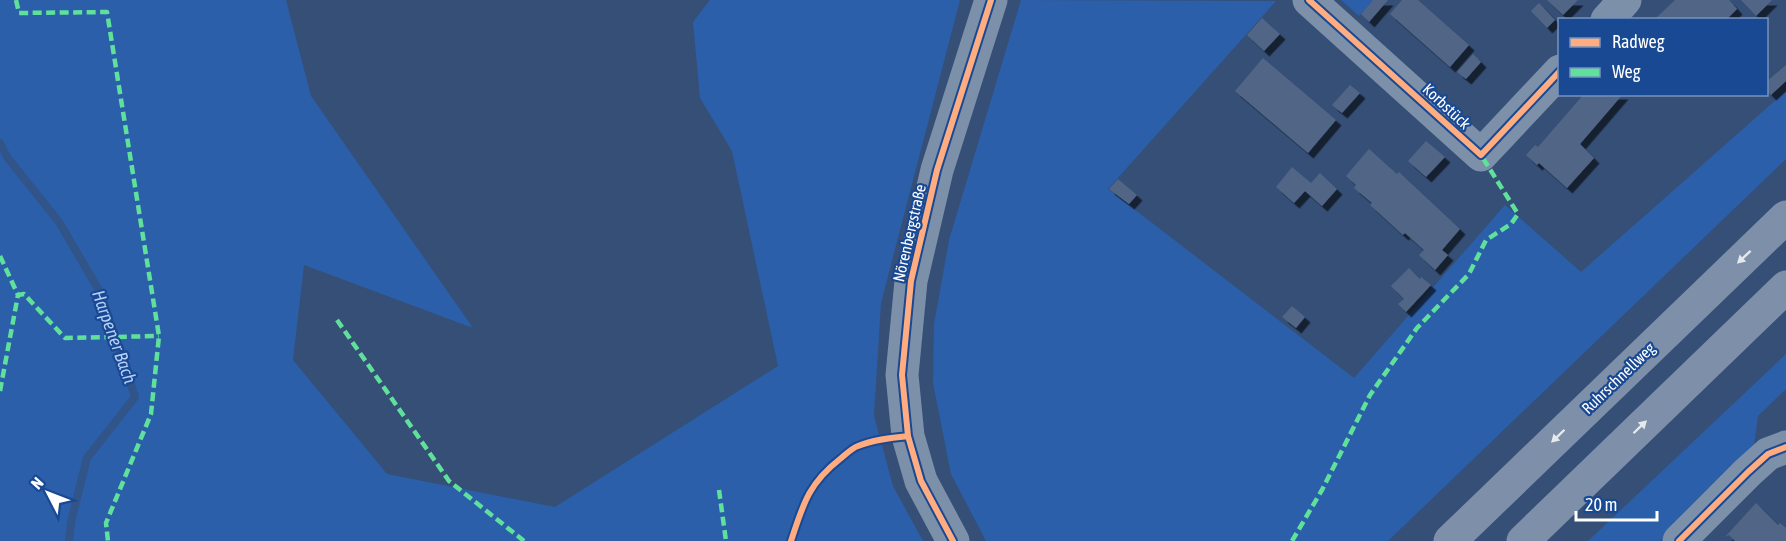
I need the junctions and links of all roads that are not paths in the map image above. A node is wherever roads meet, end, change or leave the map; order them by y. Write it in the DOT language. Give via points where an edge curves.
graph roads {
  1 [pos="991,0"];
  2 [pos="1309,0"];
  3 [pos="1625,0"];
  4 [pos="1609,18"];
  5 [pos="1558,73"];
  6 [pos="1786,217"];
  7 [pos="1786,287"];
  8 [pos="1786,447"];
  9 [pos="953,541"];
  10 [pos="1450,541"];
  11 [pos="1523,541"];
  12 [pos="1679,541"];
  1 -- 9 [label="street, Nörenbergstraße" via="937,170 910,281 902,375 908,436 921,481"];
  2 -- 5 [label="street, Korbstück" via="1481,155"];
  3 -- 4 [label="street"];
  6 -- 10 [label="highway, Ruhrschnellweg, one-way"];
  11 -- 7 [label="highway, one-way"];
  8 -- 12 [label="street" via="1768,454"];
}
